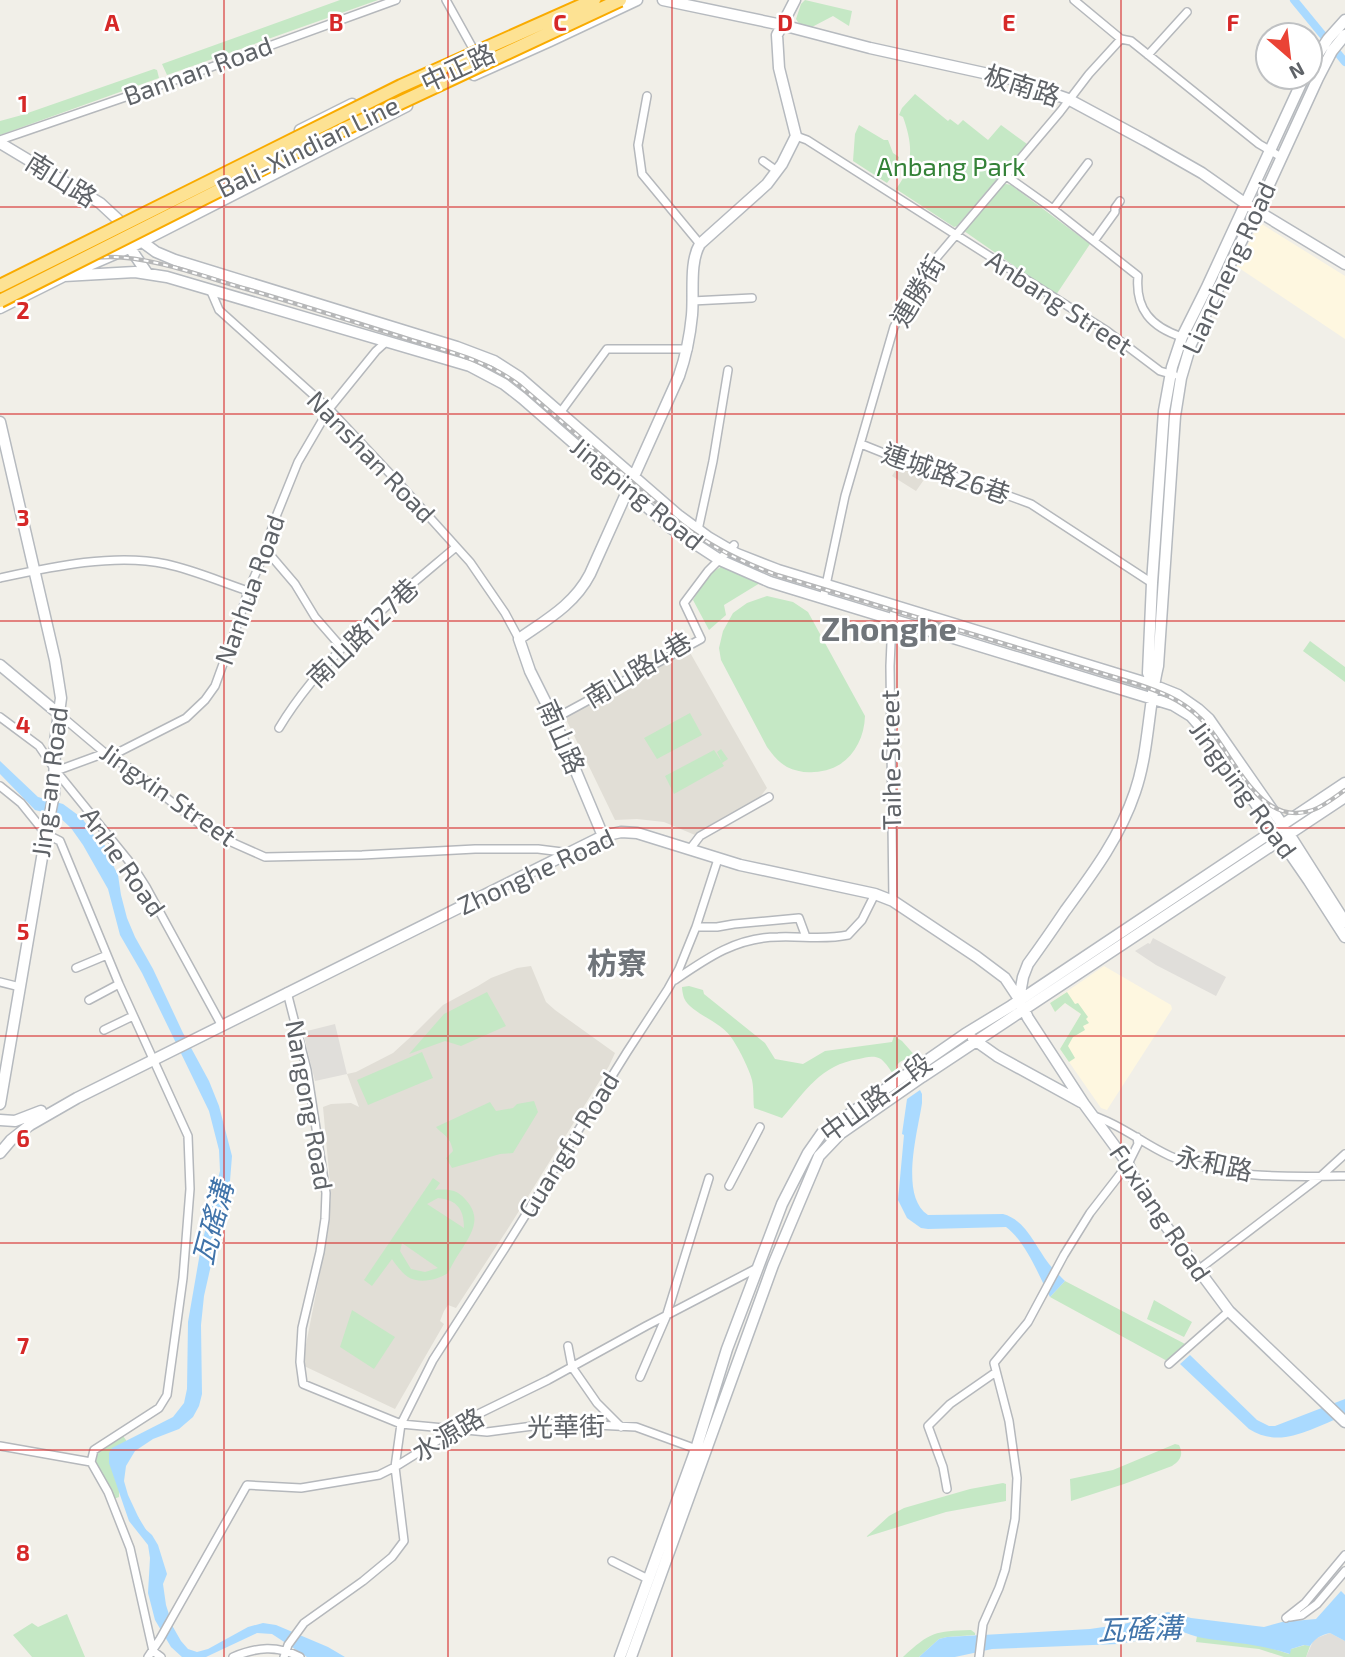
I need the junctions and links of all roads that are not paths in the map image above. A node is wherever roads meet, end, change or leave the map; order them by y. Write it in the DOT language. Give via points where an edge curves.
graph roads {
  1 [pos="396,0"];
  2 [pos="446,0"];
  3 [pos="581,0"];
  4 [pos="594,0"];
  5 [pos="607,0"];
  6 [pos="620,0"];
  7 [pos="637,0"];
  8 [pos="663,0"];
  9 [pos="795,0"];
  10 [pos="1074,0"];
  11 [pos="1186,12"];
  12 [pos="1345,20"];
  13 [pos="782,25"];
  14 [pos="1345,34"];
  15 [pos="1121,39"];
  16 [pos="1324,45"];
  17 [pos="473,48"];
  18 [pos="1148,55"];
  19 [pos="479,59"];
  20 [pos="484,70"];
  21 [pos="1298,91"];
  22 [pos="647,96"];
  23 [pos="1068,99"];
  24 [pos="796,136"];
  25 [pos="0,142"];
  26 [pos="1270,152"];
  27 [pos="1281,157"];
  28 [pos="763,161"];
  29 [pos="1088,163"];
  30 [pos="777,171"];
  31 [pos="1005,176"];
  32 [pos="1120,201"];
  33 [pos="1246,204"];
  34 [pos="1053,209"];
  35 [pos="1256,209"];
  36 [pos="120,222"];
  37 [pos="126,231"];
  38 [pos="955,235"];
  39 [pos="85,240"];
  40 [pos="1094,241"];
  41 [pos="141,242"];
  42 [pos="700,244"];
  43 [pos="130,248"];
  44 [pos="1345,264"];
  45 [pos="89,266"];
  46 [pos="147,273"];
  47 [pos="64,276"];
  48 [pos="0,284"];
  49 [pos="210,289"];
  50 [pos="228,294"];
  51 [pos="751,298"];
  52 [pos="0,301"];
  53 [pos="692,301"];
  54 [pos="0,308"];
  55 [pos="224,315"];
  56 [pos="1182,337"];
  57 [pos="386,342"];
  58 [pos="688,349"];
  59 [pos="727,370"];
  60 [pos="1176,376"];
  61 [pos="329,409"];
  62 [pos="560,412"];
  63 [pos="0,422"];
  64 [pos="860,444"];
  65 [pos="633,477"];
  66 [pos="628,491"];
  67 [pos="698,530"];
  68 [pos="456,547"];
  69 [pos="732,547"];
  70 [pos="266,550"];
  71 [pos="720,560"];
  72 [pos="34,570"];
  73 [pos="0,578"];
  74 [pos="1152,583"];
  75 [pos="827,585"];
  76 [pos="248,591"];
  77 [pos="823,598"];
  78 [pos="895,607"];
  79 [pos="892,620"];
  80 [pos="519,639"];
  81 [pos="342,648"];
  82 [pos="0,665"];
  83 [pos="1153,685"];
  84 [pos="1152,698"];
  85 [pos="60,715"];
  86 [pos="0,717"];
  87 [pos="554,719"];
  88 [pos="279,728"];
  89 [pos="106,752"];
  90 [pos="56,771"];
  91 [pos="1345,783"];
  92 [pos="0,786"];
  93 [pos="769,797"];
  94 [pos="1345,797"];
  95 [pos="1278,827"];
  96 [pos="46,834"];
  97 [pos="603,836"];
  98 [pos="1285,837"];
  99 [pos="690,849"];
  100 [pos="570,853"];
  101 [pos="718,859"];
  102 [pos="875,894"];
  103 [pos="893,901"];
  104 [pos="1345,922"];
  105 [pos="696,927"];
  106 [pos="806,937"];
  107 [pos="1345,937"];
  108 [pos="107,955"];
  109 [pos="76,968"];
  110 [pos="0,982"];
  111 [pos="671,983"];
  112 [pos="119,984"];
  113 [pos="20,987"];
  114 [pos="287,992"];
  115 [pos="89,1000"];
  116 [pos="1021,1004"];
  117 [pos="134,1016"];
  118 [pos="222,1026"];
  119 [pos="104,1030"];
  120 [pos="965,1034"];
  121 [pos="977,1041"];
  122 [pos="153,1059"];
  123 [pos="77,1098"];
  124 [pos="0,1104"];
  125 [pos="1084,1104"];
  126 [pos="46,1114"];
  127 [pos="1093,1116"];
  128 [pos="0,1121"];
  129 [pos="760,1127"];
  130 [pos="1137,1137"];
  131 [pos="0,1153"];
  132 [pos="1345,1154"];
  133 [pos="1128,1164"];
  134 [pos="1345,1176"];
  135 [pos="1321,1177"];
  136 [pos="709,1178"];
  137 [pos="729,1186"];
  138 [pos="759,1268"];
  139 [pos="1198,1270"];
  140 [pos="1229,1311"];
  141 [pos="666,1317"];
  142 [pos="568,1346"];
  143 [pos="1169,1364"];
  144 [pos="572,1367"];
  145 [pos="996,1372"];
  146 [pos="640,1377"];
  147 [pos="303,1384"];
  148 [pos="1342,1419"];
  149 [pos="401,1424"];
  150 [pos="621,1427"];
  151 [pos="456,1429"];
  152 [pos="0,1446"];
  153 [pos="701,1451"];
  154 [pos="91,1462"];
  155 [pos="395,1467"];
  156 [pos="947,1489"];
  157 [pos="1345,1555"];
  158 [pos="612,1561"];
  159 [pos="1345,1571"];
  160 [pos="648,1579"];
  161 [pos="286,1651"];
  162 [pos="150,1654"];
  163 [pos="626,1654"];
  164 [pos="980,1656"];
  165 [pos="161,1657"];
  166 [pos="233,1657"];
  167 [pos="300,1657"];
  1 -- 25 [label="street, Bannan Road"];
  2 -- 17 [label="street"];
  3 -- 17 [label="main road"];
  4 -- 48 [label="highway, Bali-Xindian Line, bridge" via="401,86"];
  5 -- 19 [label="main road, 中正路"];
  6 -- 52 [label="highway, Bali-Xindian Line, bridge" via="291,154"];
  7 -- 20 [label="main road"];
  8 -- 13 [label="main road, 板南路"];
  9 -- 13 [label="main road"];
  10 -- 15 [label="street"];
  11 -- 18 [label="street"];
  12 -- 16 [label="main road"];
  13 -- 23 [label="main road, 板南路" via="1011,79"];
  13 -- 24 [label="main road" via="777,35 779,68"];
  14 -- 27 [label="main road, Liancheng Road" via="1332,51"];
  15 -- 18 [label="street"];
  15 -- 23 [label="street, 連勝街"];
  17 -- 19 [label="street"];
  17 -- 36 [label="main road" via="334,112"];
  18 -- 26 [label="street"];
  19 -- 20 [label="street"];
  19 -- 37 [label="main road, 中正路" via="273,155"];
  20 -- 41 [label="main road"];
  21 -- 26 [label="main road, Liancheng Road"];
  22 -- 42 [label="street" via="638,145 642,174"];
  23 -- 31 [label="street, 連勝街"];
  23 -- 33 [label="main road, 板南路" via="1202,173"];
  24 -- 30 [label="main road"];
  24 -- 38 [label="street, Anbang Street"];
  25 -- 36 [label="main road, 南山路" via="100,203"];
  26 -- 27 [label="street"];
  26 -- 33 [label="main road, Liancheng Road"];
  27 -- 35 [label="main road, Liancheng Road"];
  28 -- 30 [label="street"];
  29 -- 34 [label="street"];
  30 -- 42 [label="main road"];
  31 -- 34 [label="street"];
  31 -- 38 [label="street, 連勝街"];
  32 -- 40 [label="street"];
  33 -- 35 [label="main road, 板南路"];
  33 -- 56 [label="main road, Liancheng Road"];
  34 -- 40 [label="street"];
  35 -- 44 [label="main road, 板南路"];
  35 -- 60 [label="main road, Liancheng Road"];
  36 -- 37 [label="main road, Jingping Road"];
  36 -- 39 [label="main road"];
  37 -- 39 [label="main road, 中正路"];
  37 -- 41 [label="main road, Jingping Road"];
  37 -- 43 [label="main road, Jingping Road"];
  37 -- 45 [label="main road, 中正路"];
  38 -- 60 [label="street, Anbang Street" via="1107,331 1160,371"];
  38 -- 64 [label="street, 連勝街" via="919,282 894,327"];
  39 -- 48 [label="main road"];
  40 -- 56 [label="street" via="1138,276 1137,289 1146,316"];
  41 -- 43 [label="main road"];
  41 -- 62 [label="main road, Jingping Road" via="175,260 477,353 519,377"];
  42 -- 53 [label="main road" via="695,253"];
  43 -- 45 [label="main road"];
  43 -- 46 [label="main road, Jingping Road"];
  45 -- 47 [label="main road"];
  46 -- 47 [label="main road"];
  46 -- 49 [label="main road, Jingping Road"];
  47 -- 54 [label="main road"];
  49 -- 50 [label="main road, Jingping Road"];
  49 -- 55 [label="street, Nanshan Road"];
  50 -- 55 [label="street" via="222,304"];
  50 -- 57 [label="main road, Jingping Road"];
  51 -- 53 [label="street"];
  53 -- 58 [label="main road"];
  55 -- 61 [label="street, Nanshan Road"];
  56 -- 60 [label="main road, Liancheng Road"];
  57 -- 61 [label="street, Nanhua Road"];
  57 -- 66 [label="main road, Jingping Road" via="458,362 504,384"];
  58 -- 62 [label="street" via="607,349"];
  58 -- 65 [label="main road"];
  59 -- 67 [label="street"];
  60 -- 74 [label="main road, Liancheng Road" via="1164,411"];
  60 -- 83 [label="main road, Liancheng Road" via="1158,666"];
  61 -- 68 [label="street, Nanshan Road"];
  61 -- 70 [label="street, Nanhua Road" via="298,462"];
  62 -- 65 [label="main road, Jingping Road"];
  63 -- 72 [label="main road, Jing-an Road"];
  64 -- 74 [label="street, 連城路26巷" via="1031,504"];
  64 -- 75 [label="street, 連勝街"];
  65 -- 66 [label="main road"];
  65 -- 67 [label="main road, Jingping Road"];
  66 -- 71 [label="main road, Jingping Road" via="671,528"];
  66 -- 80 [label="main road" via="582,589"];
  67 -- 69 [label="main road, Jingping Road"];
  68 -- 80 [label="street, Nanshan Road"];
  68 -- 81 [label="street, 南山路127巷"];
  69 -- 71 [label="street, 南山路4巷"];
  69 -- 75 [label="main road, Jingping Road" via="778,570"];
  70 -- 76 [label="street, Nanhua Road"];
  70 -- 81 [label="street"];
  71 -- 77 [label="main road, Jingping Road"];
  71 -- 87 [label="street, 南山路4巷" via="684,603 701,639"];
  72 -- 73 [label="street"];
  72 -- 76 [label="street" via="141,561 177,567"];
  72 -- 85 [label="main road, Jing-an Road" via="55,660"];
  74 -- 83 [label="main road, Liancheng Road" via="1148,673"];
  75 -- 77 [label="street, 連勝街"];
  75 -- 78 [label="main road, Jingping Road"];
  76 -- 89 [label="street, Nanhua Road" via="215,686 205,700 186,718 160,732 119,752"];
  77 -- 79 [label="main road, Jingping Road"];
  78 -- 79 [label="street, Taihe Street"];
  78 -- 83 [label="main road, Jingping Road"];
  79 -- 84 [label="main road, Jingping Road"];
  79 -- 103 [label="street, Taihe Street"];
  80 -- 87 [label="main road, 南山路"];
  81 -- 88 [label="street, 南山路127巷"];
  82 -- 85 [label="main road, Jingxin Street"];
  83 -- 84 [label="main road, Liancheng Road"];
  83 -- 95 [label="main road, Jingping Road" via="1178,695 1209,719"];
  84 -- 95 [label="main road, Jingping Road" via="1173,705 1201,726"];
  84 -- 116 [label="main road, Liancheng Road" via="1140,774 1122,826 1028,964"];
  85 -- 89 [label="street, Jingxin Street"];
  85 -- 90 [label="main road, Jing-an Road"];
  86 -- 90 [label="street, Anhe Road" via="39,746"];
  87 -- 97 [label="main road, 南山路"];
  89 -- 90 [label="street, Nanhua Road"];
  89 -- 100 [label="street, Jingxin Street" via="201,825 265,857 475,849"];
  90 -- 96 [label="main road, Jing-an Road"];
  90 -- 118 [label="street, Anhe Road" via="132,865"];
  91 -- 95 [label="main road, 中山路二段"];
  92 -- 96 [label="street"];
  93 -- 99 [label="street" via="700,836"];
  94 -- 98 [label="main road, 中山路二段"];
  95 -- 98 [label="main road, Jingping Road"];
  95 -- 116 [label="main road, 中山路二段"];
  96 -- 108 [label="street" via="60,841"];
  96 -- 113 [label="main road, Jing-an Road"];
  97 -- 99 [label="main road, Zhonghe Road" via="637,833"];
  97 -- 100 [label="main road, Zhonghe Road"];
  98 -- 104 [label="main road, Jingping Road"];
  98 -- 107 [label="main road, Jingping Road"];
  98 -- 116 [label="main road, 中山路二段"];
  99 -- 101 [label="main road, Zhonghe Road"];
  100 -- 114 [label="main road, Zhonghe Road"];
  101 -- 102 [label="main road, Zhonghe Road"];
  101 -- 105 [label="street, Guangfu Road"];
  102 -- 103 [label="main road, Zhonghe Road"];
  102 -- 106 [label="street" via="862,920 848,934"];
  103 -- 116 [label="main road, Zhonghe Road" via="1002,975"];
  105 -- 106 [label="street" via="799,918"];
  105 -- 111 [label="street, Guangfu Road"];
  106 -- 111 [label="street" via="776,936 737,943"];
  108 -- 109 [label="street"];
  108 -- 112 [label="street"];
  110 -- 113 [label="street"];
  111 -- 149 [label="street, Guangfu Road" via="433,1360"];
  112 -- 115 [label="street"];
  112 -- 117 [label="street"];
  113 -- 124 [label="main road, Jing-an Road"];
  114 -- 118 [label="main road, Zhonghe Road"];
  114 -- 147 [label="street, Nangong Road" via="316,1116 326,1193 320,1252 302,1328"];
  116 -- 120 [label="main road, 中山路二段"];
  116 -- 121 [label="main road, 中山路二段"];
  116 -- 125 [label="main road, Fuxiang Road"];
  117 -- 119 [label="street"];
  117 -- 122 [label="street"];
  118 -- 122 [label="main road, Zhonghe Road"];
  120 -- 121 [label="main road"];
  120 -- 138 [label="main road, 中山路二段" via="821,1133 782,1204"];
  121 -- 125 [label="main road"];
  121 -- 153 [label="main road, 中山路二段" via="840,1134 819,1156"];
  122 -- 123 [label="main road, Zhonghe Road"];
  122 -- 154 [label="street" via="188,1136 190,1189 183,1278 167,1395 159,1408 94,1450"];
  123 -- 126 [label="main road, Zhonghe Road"];
  123 -- 128 [label="main road" via="27,1118"];
  125 -- 127 [label="main road, Fuxiang Road"];
  126 -- 128 [label="main road, Zhonghe Road" via="14,1126"];
  126 -- 131 [label="main road, Zhonghe Road"];
  127 -- 130 [label="street, 永和路"];
  127 -- 133 [label="main road, Fuxiang Road"];
  129 -- 137 [label="street"];
  130 -- 133 [label="street"];
  130 -- 135 [label="street, 永和路" via="1167,1155 1213,1169"];
  132 -- 135 [label="street"];
  133 -- 139 [label="main road, Fuxiang Road"];
  133 -- 145 [label="street" via="1063,1255 1028,1322 994,1363"];
  134 -- 135 [label="street, 永和路"];
  135 -- 139 [label="street"];
  136 -- 141 [label="street"];
  138 -- 141 [label="street, 水源路"];
  138 -- 153 [label="main road, 中山路二段" via="727,1349"];
  139 -- 140 [label="main road, Fuxiang Road"];
  140 -- 143 [label="street"];
  140 -- 148 [label="main road, Fuxiang Road"];
  141 -- 144 [label="street, 水源路"];
  141 -- 146 [label="street"];
  142 -- 144 [label="street"];
  144 -- 150 [label="street"];
  144 -- 151 [label="street, 水源路"];
  145 -- 156 [label="street" via="950,1404 928,1426"];
  145 -- 164 [label="street" via="1012,1437 1015,1519 1005,1570 983,1624"];
  147 -- 149 [label="street, 光華街"];
  149 -- 151 [label="street, 光華街"];
  149 -- 155 [label="street, Guangfu Road"];
  150 -- 151 [label="street, 光華街" via="556,1423 487,1432"];
  150 -- 153 [label="street, 光華街" via="636,1427"];
  151 -- 155 [label="street, 水源路"];
  152 -- 154 [label="street"];
  153 -- 160 [label="main road, 中山路二段"];
  153 -- 163 [label="main road, 中山路二段"];
  154 -- 162 [label="street" via="130,1548"];
  155 -- 161 [label="street, Guangfu Road" via="404,1541 392,1557 303,1623"];
  155 -- 162 [label="street, 水源路" via="379,1475 301,1488 247,1485"];
  157 -- 159 [label="street" via="1305,1603 1286,1618 1302,1615 1317,1604"];
  158 -- 160 [label="street"];
  160 -- 163 [label="main road, 中山路二段"];
  161 -- 166 [label="street" via="270,1648"];
  161 -- 167 [label="street"];
  162 -- 165 [label="street"];
}
